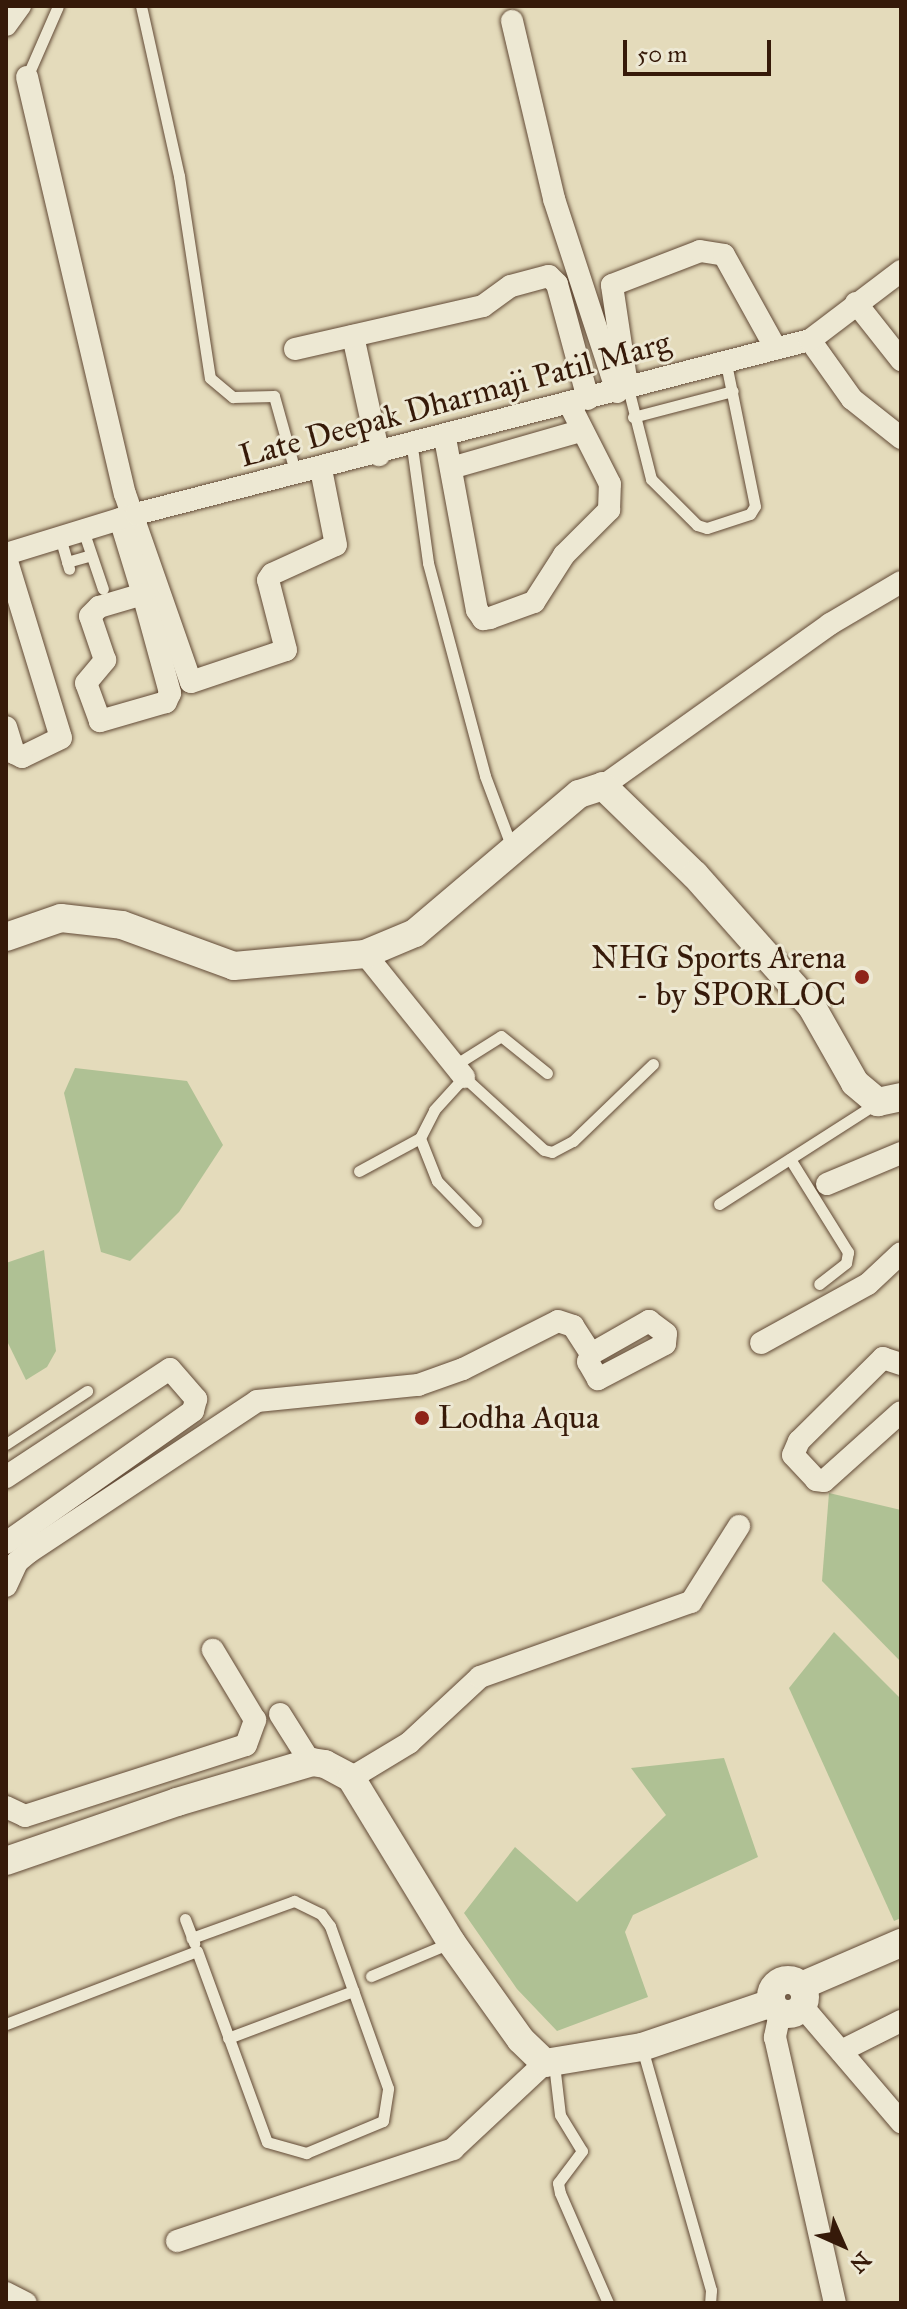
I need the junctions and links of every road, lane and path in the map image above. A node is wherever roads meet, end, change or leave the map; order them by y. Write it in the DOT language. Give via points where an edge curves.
graph roads {
  1 [pos="20,6"];
  2 [pos="58,6"];
  3 [pos="141,6"];
  4 [pos="512,21"];
  5 [pos="6,25"];
  6 [pos="27,77"];
  7 [pos="901,271"];
  8 [pos="856,303"];
  9 [pos="353,336"];
  10 [pos="810,340"];
  11 [pos="295,349"];
  12 [pos="776,349"];
  13 [pos="901,360"];
  14 [pos="726,363"];
  15 [pos="623,390"];
  16 [pos="733,391"];
  17 [pos="579,402"];
  18 [pos="633,417"];
  19 [pos="580,431"];
  20 [pos="445,438"];
  21 [pos="901,438"];
  22 [pos="412,447"];
  23 [pos="379,455"];
  24 [pos="451,468"];
  25 [pos="321,469"];
  26 [pos="296,475"];
  27 [pos="128,516"];
  28 [pos="83,530"];
  29 [pos="60,537"];
  30 [pos="91,555"];
  31 [pos="6,556"];
  32 [pos="901,582"];
  33 [pos="103,589"];
  34 [pos="143,594"];
  35 [pos="6,727"];
  36 [pos="603,786"];
  37 [pos="513,848"];
  38 [pos="6,937"];
  39 [pos="365,954"];
  40 [pos="653,1064"];
  41 [pos="460,1071"];
  42 [pos="547,1073"];
  43 [pos="889,1100"];
  44 [pos="420,1138"];
  45 [pos="901,1153"];
  46 [pos="790,1159"];
  47 [pos="359,1171"];
  48 [pos="827,1184"];
  49 [pos="719,1204"];
  50 [pos="476,1221"];
  51 [pos="901,1253"];
  52 [pos="819,1284"];
  53 [pos="761,1343"];
  54 [pos="591,1354"];
  55 [pos="901,1364"];
  56 [pos="87,1391"];
  57 [pos="901,1412"];
  58 [pos="6,1444"];
  59 [pos="6,1477"];
  60 [pos="739,1526"];
  61 [pos="6,1543"];
  62 [pos="6,1586"];
  63 [pos="213,1650"];
  64 [pos="280,1714"];
  65 [pos="311,1763"];
  66 [pos="351,1778"];
  67 [pos="137,1780"];
  68 [pos="6,1807"];
  69 [pos="149,1812"];
  70 [pos="6,1861"];
  71 [pos="185,1919"];
  72 [pos="192,1938"];
  73 [pos="451,1942"];
  74 [pos="901,1943"];
  75 [pos="197,1951"];
  76 [pos="371,1976"];
  77 [pos="353,1991"];
  78 [pos="789,2002"];
  79 [pos="901,2021"];
  80 [pos="6,2024"];
  81 [pos="228,2038"];
  82 [pos="642,2047"];
  83 [pos="841,2051"];
  84 [pos="550,2064"];
  85 [pos="901,2122"];
  86 [pos="177,2241"];
  87 [pos="6,2293"];
  88 [pos="26,2303"];
  89 [pos="608,2303"];
  90 [pos="710,2303"];
  91 [pos="835,2303"];
  1 -- 5 [label="street"];
  2 -- 6 [label="lane"];
  3 -- 26 [label="lane" via="179,176 210,378 233,397 274,396"];
  4 -- 15 [label="street" via="554,199"];
  6 -- 27 [label="street"];
  7 -- 8 [label="street, Late Deepak Dharmaji Patil Marg"];
  8 -- 10 [label="street, Late Deepak Dharmaji Patil Marg"];
  8 -- 13 [label="street"];
  9 -- 11 [label="street"];
  9 -- 17 [label="street" via="483,306 511,286 549,276 557,284"];
  9 -- 23 [label="street"];
  10 -- 12 [label="street, Late Deepak Dharmaji Patil Marg"];
  10 -- 21 [label="street" via="852,399"];
  12 -- 14 [label="street, Late Deepak Dharmaji Patil Marg"];
  12 -- 15 [label="street" via="724,255 700,251 612,285"];
  14 -- 15 [label="street, Late Deepak Dharmaji Patil Marg"];
  14 -- 16 [label="lane"];
  15 -- 17 [label="street, Late Deepak Dharmaji Patil Marg"];
  15 -- 18 [label="lane"];
  16 -- 18 [label="lane"];
  16 -- 18 [label="lane" via="755,506 750,514 707,528 697,525 653,483"];
  17 -- 19 [label="street"];
  17 -- 20 [label="street, Late Deepak Dharmaji Patil Marg"];
  19 -- 24 [label="street"];
  19 -- 24 [label="street" via="610,484 609,510 564,555 534,602 490,618 483,619 477,610"];
  20 -- 22 [label="street, Late Deepak Dharmaji Patil Marg"];
  20 -- 24 [label="street"];
  22 -- 23 [label="street, Late Deepak Dharmaji Patil Marg"];
  22 -- 37 [label="lane" via="428,563 485,776"];
  23 -- 25 [label="street, Late Deepak Dharmaji Patil Marg"];
  25 -- 26 [label="street, Late Deepak Dharmaji Patil Marg"];
  25 -- 27 [label="street" via="336,545 268,580 286,650 195,683 187,677"];
  26 -- 27 [label="street, Late Deepak Dharmaji Patil Marg"];
  27 -- 28 [label="street, Late Deepak Dharmaji Patil Marg"];
  27 -- 34 [label="street"];
  28 -- 29 [label="street, Late Deepak Dharmaji Patil Marg"];
  28 -- 30 [label="lane"];
  29 -- 30 [label="lane" via="68,565"];
  29 -- 31 [label="street, Late Deepak Dharmaji Patil Marg"];
  30 -- 33 [label="lane"];
  31 -- 35 [label="street" via="61,738 22,757 14,753"];
  32 -- 36 [label="street" via="830,624"];
  34 -- 34 [label="street" via="170,698 100,721 86,683 105,660 90,616 99,607"];
  36 -- 37 [label="street" via="579,794"];
  36 -- 43 [label="street" via="753,938 812,1007 855,1083"];
  37 -- 39 [label="street" via="462,898 415,933"];
  38 -- 39 [label="street" via="61,918 122,925 234,966"];
  39 -- 41 [label="street"];
  40 -- 41 [label="lane" via="573,1141 552,1152"];
  41 -- 42 [label="lane" via="501,1036"];
  41 -- 44 [label="lane"];
  43 -- 46 [label="lane"];
  44 -- 47 [label="lane"];
  44 -- 50 [label="lane" via="437,1181"];
  45 -- 48 [label="street"];
  46 -- 49 [label="lane"];
  46 -- 52 [label="lane" via="848,1252 846,1263"];
  51 -- 53 [label="street" via="868,1284"];
  54 -- 62 [label="street" via="573,1326 558,1321 463,1369 418,1385 257,1401 29,1552 17,1562"];
  55 -- 57 [label="street" via="883,1358 799,1441 793,1455 816,1480 824,1481"];
  56 -- 58 [label="lane"];
  59 -- 61 [label="street" via="170,1369 196,1399 193,1411"];
  60 -- 66 [label="street" via="691,1602 480,1677 409,1743"];
  63 -- 67 [label="street" via="255,1720 250,1742"];
  64 -- 65 [label="street"];
  65 -- 66 [label="street"];
  65 -- 69 [label="street"];
  66 -- 73 [label="street"];
  67 -- 68 [label="street" via="25,1816"];
  67 -- 69 [label="street"];
  69 -- 70 [label="street"];
  71 -- 72 [label="lane"];
  72 -- 75 [label="lane"];
  72 -- 77 [label="lane" via="294,1901 321,1914 330,1926"];
  73 -- 76 [label="lane"];
  73 -- 84 [label="street" via="521,2040"];
  74 -- 78 [label="street"];
  75 -- 80 [label="lane"];
  75 -- 81 [label="lane"];
  77 -- 81 [label="lane"];
  77 -- 81 [label="lane" via="390,2097 388,2113 376,2128 306,2153 274,2147 263,2136"];
  78 -- 82 [label="street"];
  78 -- 83 [label="street"];
  78 -- 91 [label="street" via="775,2037"];
  79 -- 83 [label="street"];
  82 -- 84 [label="street"];
  82 -- 90 [label="lane" via="711,2290"];
  83 -- 85 [label="street"];
  84 -- 86 [label="street" via="453,2149"];
  84 -- 89 [label="lane" via="560,2115 582,2151 558,2183 560,2193"];
  87 -- 88 [label="street"];
}
